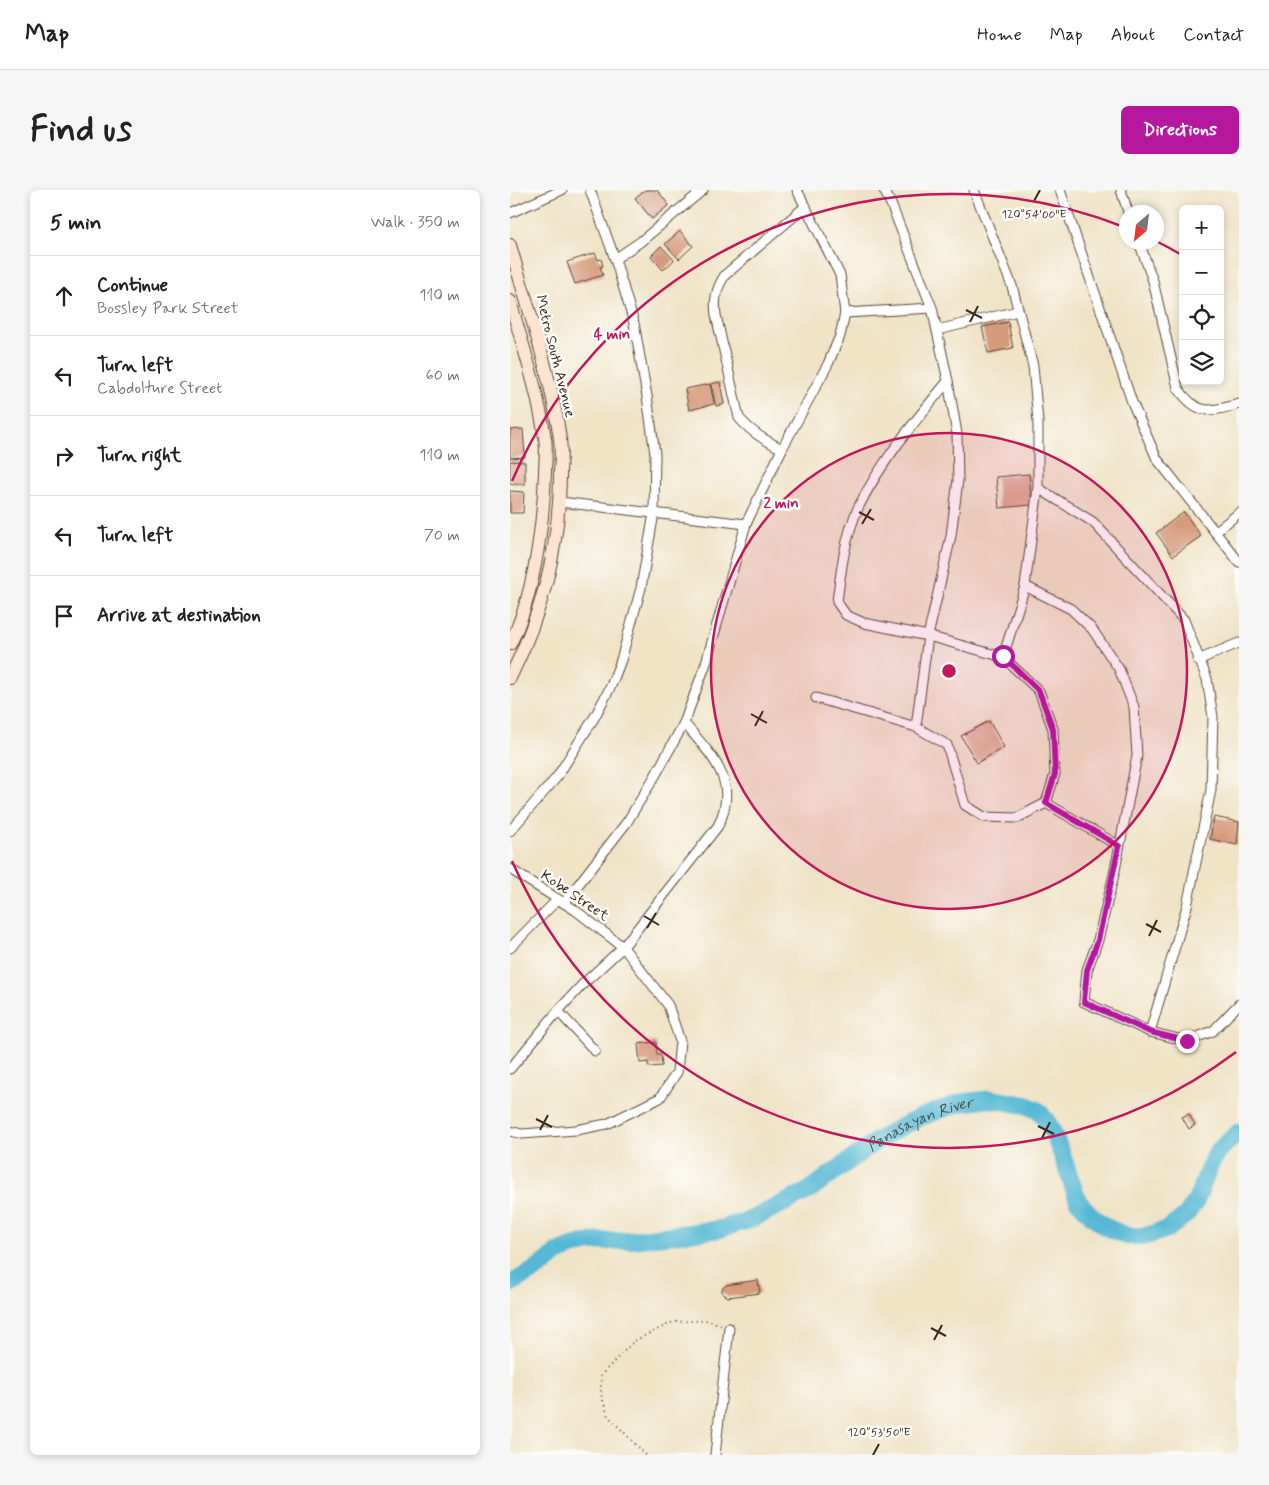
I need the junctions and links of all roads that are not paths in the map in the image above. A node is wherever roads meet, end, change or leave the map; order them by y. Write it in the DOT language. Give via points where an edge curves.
graph roads {
  1 [pos="562,190"];
  2 [pos="590,190"];
  3 [pos="703,190"];
  4 [pos="797,190"];
  5 [pos="884,190"];
  6 [pos="974,190"];
  7 [pos="1060,190"];
  8 [pos="1121,190"];
  9 [pos="1126,205"];
  10 [pos="806,206"];
  11 [pos="510,213"];
  12 [pos="510,245"];
  13 [pos="1142,250"];
  14 [pos="615,259"];
  15 [pos="510,301"];
  16 [pos="932,308"];
  17 [pos="1018,311"];
  18 [pos="845,313"];
  19 [pos="937,330"];
  20 [pos="948,381"];
  21 [pos="1239,404"];
  22 [pos="782,449"];
  23 [pos="1038,488"];
  24 [pos="560,502"];
  25 [pos="654,513"];
  26 [pos="1239,513"];
  27 [pos="746,524"];
  28 [pos="1215,532"];
  29 [pos="1239,562"];
  30 [pos="1025,586"];
  31 [pos="928,636"];
  32 [pos="1239,643"];
  33 [pos="510,644"];
  34 [pos="1003,656"];
  35 [pos="1198,660"];
  36 [pos="510,678"];
  37 [pos="816,698"];
  38 [pos="684,723"];
  39 [pos="916,727"];
  40 [pos="1046,803"];
  41 [pos="510,831"];
  42 [pos="1119,846"];
  43 [pos="510,869"];
  44 [pos="561,901"];
  45 [pos="624,947"];
  46 [pos="510,948"];
  47 [pos="1239,1004"];
  48 [pos="558,1011"];
  49 [pos="1150,1032"];
  50 [pos="595,1050"];
  51 [pos="510,1069"];
  52 [pos="510,1132"];
  53 [pos="729,1328"];
  54 [pos="716,1455"];
  1 -- 11 [label="street"];
  2 -- 14 [label="street"];
  3 -- 14 [label="street"];
  4 -- 10 [label="street"];
  5 -- 16 [label="street"];
  6 -- 17 [label="street" via="1012,286"];
  7 -- 28 [label="street" via="1132,402 1157,459"];
  8 -- 9 [label="street"];
  10 -- 18 [label="street" via="840,275"];
  10 -- 22 [label="street" via="724,276 714,301 740,418 748,429"];
  12 -- 24 [label="street, Metro South Avenue" via="552,390 560,442"];
  13 -- 21 [label="street" via="1153,281 1178,388 1187,401 1199,408 1218,410"];
  14 -- 25 [label="street" via="634,323 647,396 655,454"];
  15 -- 33 [label="street, Metro South Avenue" via="546,440 544,502 538,543 528,593"];
  16 -- 18 [label="street"];
  16 -- 19 [label="street"];
  17 -- 19 [label="street"];
  17 -- 23 [label="street" via="1033,366 1038,422"];
  18 -- 22 [label="street" via="840,336 828,364"];
  19 -- 20 [label="street"];
  20 -- 31 [label="street" via="957,434 958,480 951,536"];
  20 -- 31 [label="street" via="910,427 859,506 844,551 837,602 846,615 864,623"];
  22 -- 27 [label="street"];
  23 -- 30 [label="street"];
  23 -- 35 [label="street" via="1093,522 1184,620"];
  24 -- 25 [label="street"];
  24 -- 36 [label="street, Metro South Avenue" via="543,598"];
  25 -- 27 [label="street"];
  25 -- 41 [label="street" via="641,588 611,686 556,777"];
  26 -- 28 [label="street"];
  27 -- 38 [label="street" via="705,666"];
  28 -- 29 [label="street"];
  30 -- 34 [label="street"];
  30 -- 42 [label="street" via="1071,609 1092,629 1119,669 1134,707 1136,756"];
  31 -- 34 [label="street"];
  31 -- 39 [label="street"];
  32 -- 35 [label="street"];
  34 -- 40 [label="street" via="1039,691 1053,729 1055,774"];
  35 -- 49 [label="street" via="1207,679 1213,717 1211,790 1187,906"];
  37 -- 39 [label="street"];
  38 -- 44 [label="street" via="656,776 626,822"];
  38 -- 45 [label="street" via="712,757 725,783 725,812 708,840"];
  39 -- 40 [label="street" via="947,745 965,805 984,817 1017,818"];
  40 -- 42 [label="street"];
  42 -- 49 [label="street" via="1098,940 1087,970 1084,1002"];
  43 -- 44 [label="street, Kobe Street"];
  44 -- 45 [label="street, Kobe Street"];
  44 -- 46 [label="street"];
  45 -- 48 [label="street"];
  45 -- 52 [label="street, Kobe Street" via="668,1005 680,1041 677,1072 660,1098 607,1124 576,1130"];
  47 -- 49 [label="street" via="1213,1031 1187,1041"];
  48 -- 50 [label="street"];
  48 -- 51 [label="street"];
  53 -- 54 [label="street"];
}
